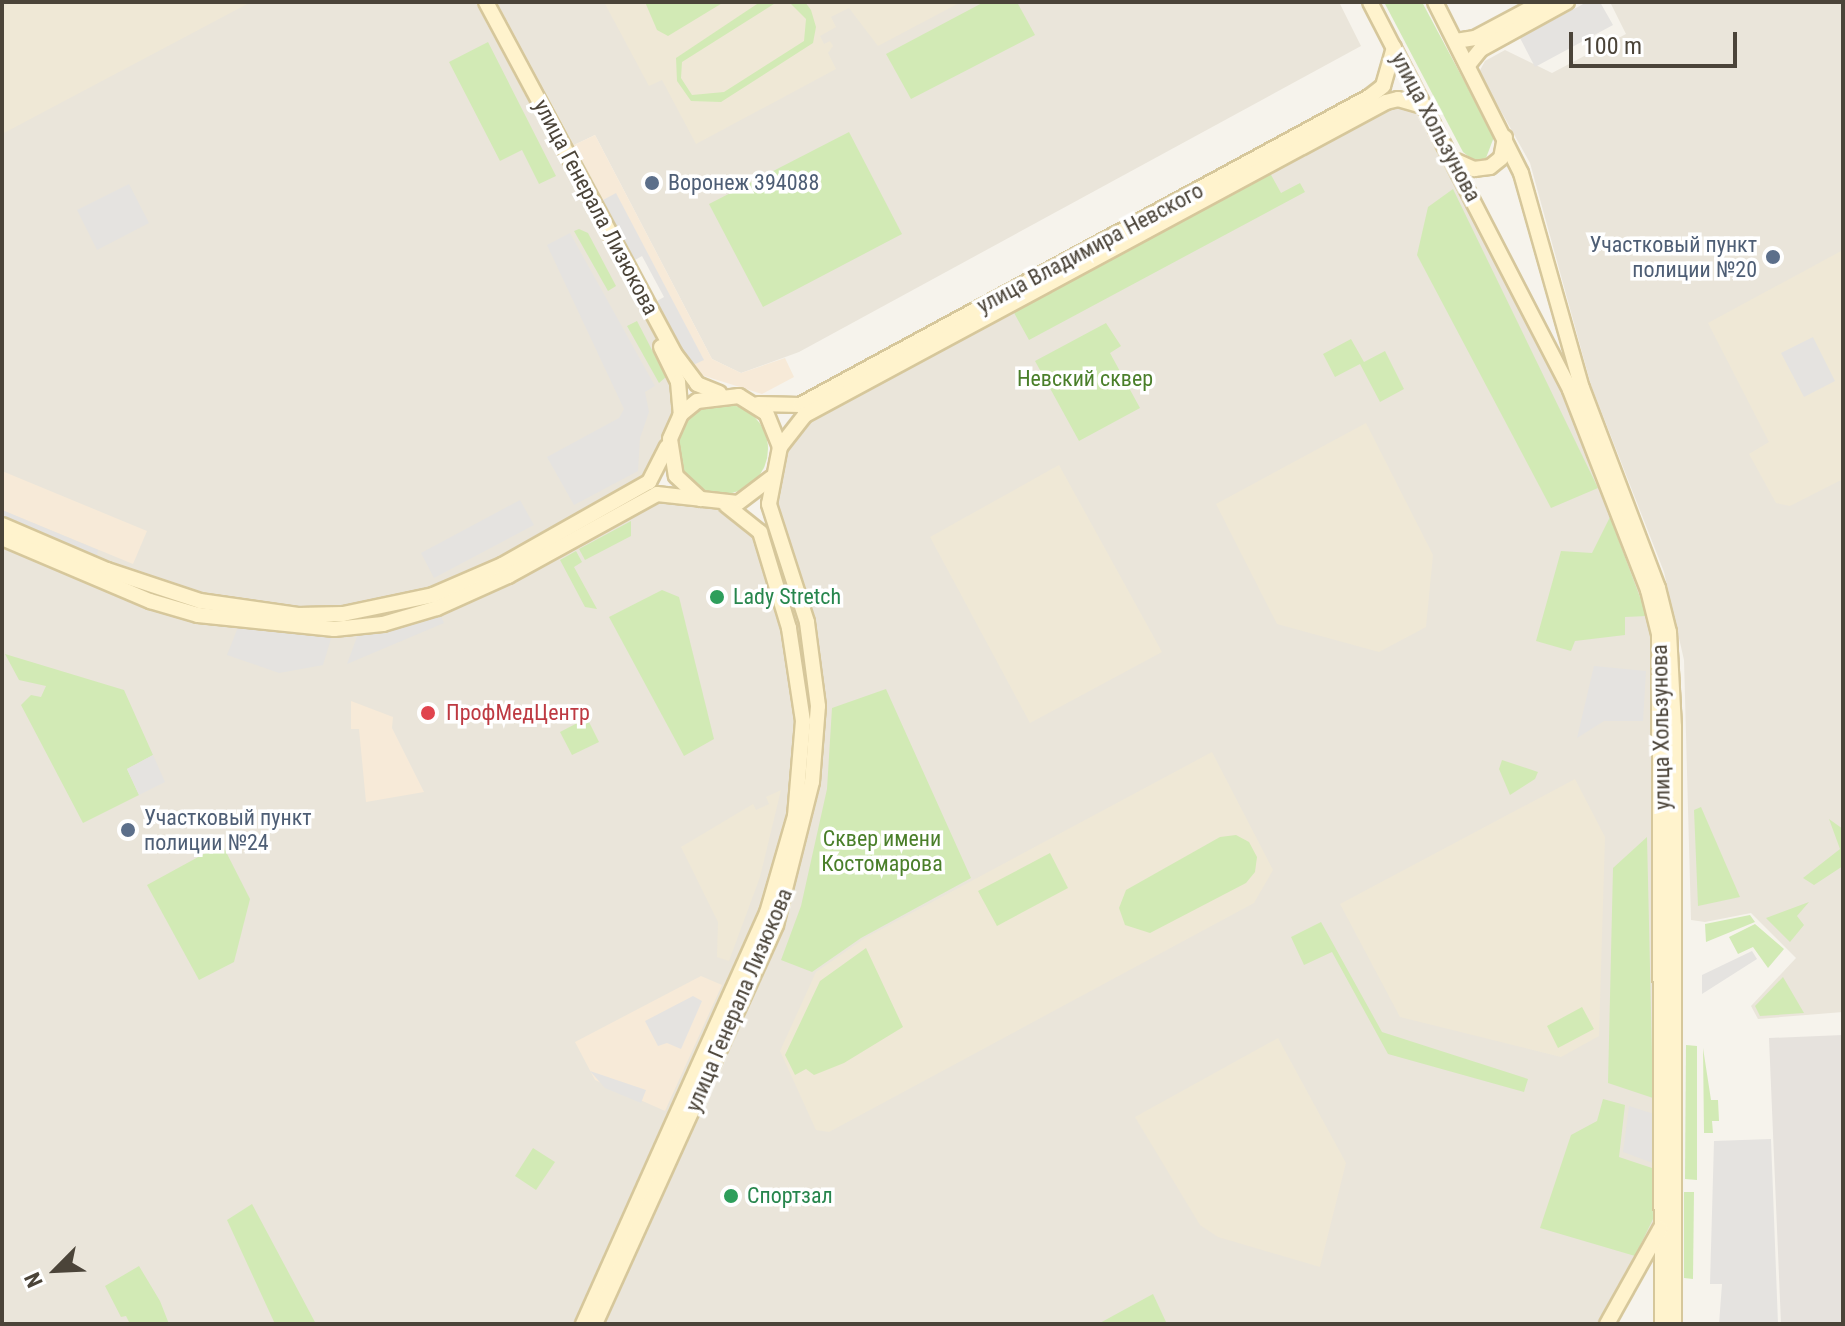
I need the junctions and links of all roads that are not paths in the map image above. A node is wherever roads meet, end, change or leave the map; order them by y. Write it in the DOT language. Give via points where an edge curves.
graph roads {
  1 [pos="475,2"];
  2 [pos="486,2"];
  3 [pos="1370,2"];
  4 [pos="1435,2"];
  5 [pos="1542,2"];
  6 [pos="1567,2"];
  7 [pos="1456,41"];
  8 [pos="1394,48"];
  9 [pos="1468,65"];
  10 [pos="1426,107"];
  11 [pos="1505,134"];
  12 [pos="1456,161"];
  13 [pos="1563,321"];
  14 [pos="1540,331"];
  15 [pos="724,394"];
  16 [pos="755,403"];
  17 [pos="681,414"];
  18 [pos="670,439"];
  19 [pos="780,447"];
  20 [pos="774,474"];
  21 [pos="701,499"];
  22 [pos="726,505"];
  23 [pos="2,525"];
  24 [pos="2,538"];
  25 [pos="1669,727"];
  26 [pos="1669,921"];
  27 [pos="745,981"];
  28 [pos="1662,1225"];
  29 [pos="1668,1250"];
  30 [pos="1643,1261"];
  31 [pos="583,1324"];
  32 [pos="595,1324"];
  33 [pos="1607,1324"];
  34 [pos="1662,1324"];
  35 [pos="1674,1324"];
  1 -- 17 [label="main road, улица Генерала Лизюкова" via="667,358 678,382"];
  2 -- 15 [label="main road, улица Генерала Лизюкова" via="674,353 697,384"];
  3 -- 8 [label="main road, улица Хользунова"];
  4 -- 7 [label="main road, улица Хользунова"];
  5 -- 7 [label="main road" via="1475,38"];
  6 -- 9 [label="main road" via="1481,49"];
  7 -- 9 [label="main road, улица Хользунова"];
  8 -- 10 [label="main road, улица Хользунова"];
  8 -- 16 [label="main road, улица Владимира Невского" via="1383,86 1365,99 800,405"];
  9 -- 11 [label="main road, улица Хользунова"];
  10 -- 12 [label="main road, улица Хользунова"];
  10 -- 19 [label="main road, улица Владимира Невского" via="1398,99 1386,102 805,415"];
  11 -- 12 [label="main road" via="1501,158 1490,167 1474,169"];
  11 -- 13 [label="main road, улица Хользунова"];
  12 -- 14 [label="main road, улица Хользунова"];
  13 -- 14 [label="main road" via="1550,336"];
  13 -- 25 [label="main road, улица Хользунова" via="1582,388 1658,588 1669,632"];
  14 -- 25 [label="main road, улица Хользунова" via="1597,456 1648,590 1659,634"];
  15 -- 16 [label="main road"];
  15 -- 17 [label="main road" via="697,401"];
  16 -- 19 [label="main road" via="774,424"];
  17 -- 18 [label="main road"];
  18 -- 21 [label="main road" via="676,476"];
  18 -- 23 [label="main road" via="649,482 537,546 433,595 343,614 298,615 200,601 107,570"];
  19 -- 20 [label="main road"];
  20 -- 22 [label="main road" via="752,497"];
  20 -- 27 [label="main road, улица Генерала Лизюкова" via="769,504 807,622 817,730 808,807 790,884"];
  21 -- 22 [label="main road"];
  21 -- 24 [label="main road" via="657,494 508,576 437,608 383,624 334,629 198,615 150,601"];
  22 -- 27 [label="main road, улица Генерала Лизюкова" via="752,522 771,561 796,660 803,721 795,816"];
  25 -- 26 [label="main road, улица Хользунова"];
  26 -- 28 [label="main road, улица Хользунова"];
  26 -- 29 [label="main road, улица Хользунова"];
  27 -- 31 [label="main road, улица Генерала Лизюкова"];
  27 -- 32 [label="main road, улица Генерала Лизюкова"];
  28 -- 29 [label="main road, улица Хользунова"];
  28 -- 30 [label="main road"];
  29 -- 30 [label="main road"];
  29 -- 34 [label="main road, улица Хользунова"];
  29 -- 35 [label="main road, улица Хользунова"];
  30 -- 33 [label="main road"];
}
